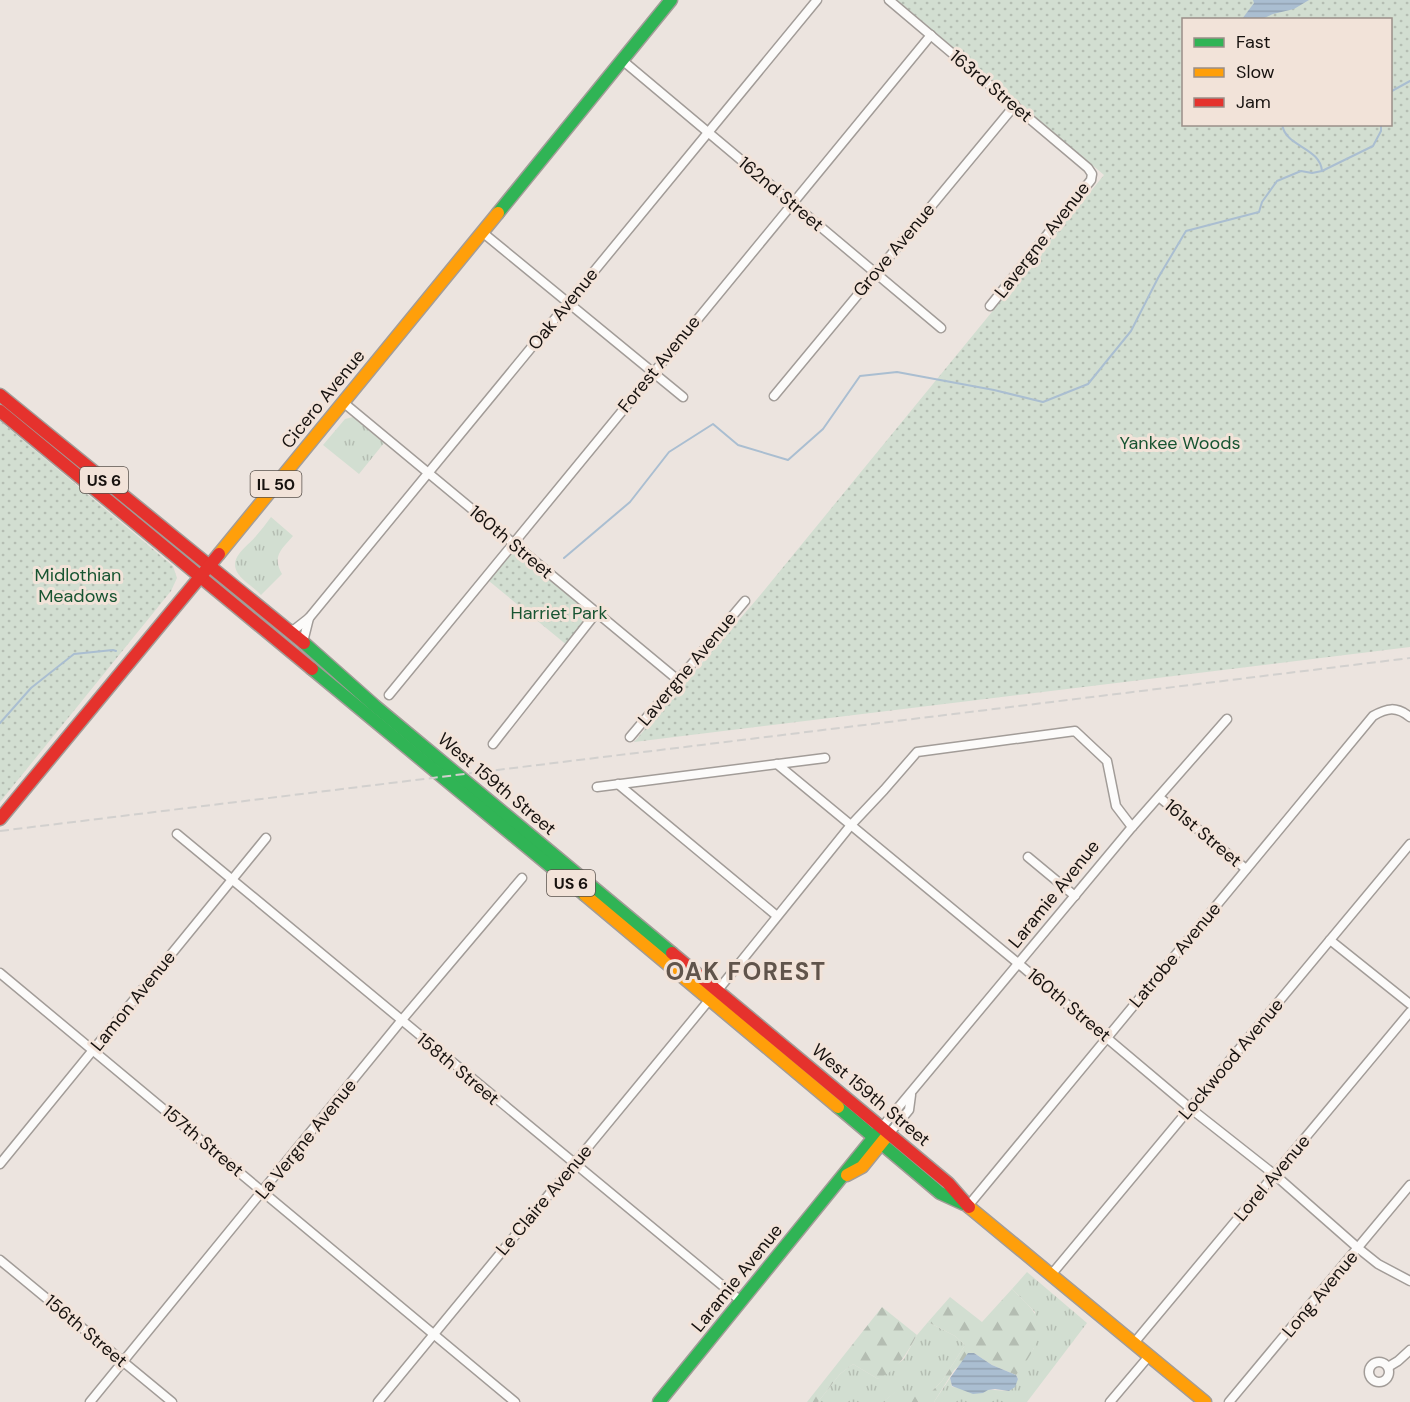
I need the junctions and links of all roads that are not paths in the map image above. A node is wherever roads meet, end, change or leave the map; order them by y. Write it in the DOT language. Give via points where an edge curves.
graph roads {
  1 [pos="671,0"];
  2 [pos="817,0"];
  3 [pos="889,0"];
  4 [pos="931,35"];
  5 [pos="622,60"];
  6 [pos="1015,105"];
  7 [pos="708,133"];
  8 [pos="1092,174"];
  9 [pos="792,203"];
  10 [pos="482,232"];
  11 [pos="875,273"];
  12 [pos="567,303"];
  13 [pos="990,306"];
  14 [pos="941,328"];
  15 [pos="653,372"];
  16 [pos="0,395"];
  17 [pos="774,396"];
  18 [pos="683,397"];
  19 [pos="344,403"];
  20 [pos="0,411"];
  21 [pos="428,473"];
  22 [pos="512,543"];
  23 [pos="209,565"];
  24 [pos="199,576"];
  25 [pos="745,601"];
  26 [pos="596,613"];
  27 [pos="309,618"];
  28 [pos="289,630"];
  29 [pos="303,642"];
  30 [pos="678,680"];
  31 [pos="389,695"];
  32 [pos="1410,717"];
  33 [pos="1227,719"];
  34 [pos="630,736"];
  35 [pos="493,744"];
  36 [pos="825,758"];
  37 [pos="777,764"];
  38 [pos="618,784"];
  39 [pos="597,788"];
  40 [pos="1159,797"];
  41 [pos="0,819"];
  42 [pos="851,825"];
  43 [pos="1132,827"];
  44 [pos="177,834"];
  45 [pos="266,838"];
  46 [pos="1410,844"];
  47 [pos="1028,857"];
  48 [pos="1246,869"];
  49 [pos="522,878"];
  50 [pos="232,880"];
  51 [pos="1075,896"];
  52 [pos="777,916"];
  53 [pos="1330,940"];
  54 [pos="1019,964"];
  55 [pos="0,973"];
  56 [pos="714,994"];
  57 [pos="1410,1005"];
  58 [pos="1410,1011"];
  59 [pos="401,1022"];
  60 [pos="1107,1037"];
  61 [pos="93,1049"];
  62 [pos="1190,1108"];
  63 [pos="886,1131"];
  64 [pos="877,1141"];
  65 [pos="0,1164"];
  66 [pos="574,1165"];
  67 [pos="1275,1175"];
  68 [pos="1410,1185"];
  69 [pos="264,1191"];
  70 [pos="968,1206"];
  71 [pos="1358,1248"];
  72 [pos="0,1260"];
  73 [pos="1051,1275"];
  74 [pos="1410,1281"];
  75 [pos="741,1302"];
  76 [pos="434,1334"];
  77 [pos="1134,1343"];
  78 [pos="1410,1350"];
  79 [pos="1149,1356"];
  80 [pos="123,1362"];
  81 [pos="1388,1367"];
  82 [pos="90,1402"];
  83 [pos="172,1402"];
  84 [pos="378,1402"];
  85 [pos="515,1402"];
  86 [pos="658,1402"];
  87 [pos="1110,1402"];
  88 [pos="1205,1402"];
  89 [pos="1229,1402"];
  1 -- 5 [label="main road, Cicero Avenue / IL 50"];
  2 -- 7 [label="street, Oak Avenue"];
  3 -- 4 [label="street, 163rd Street"];
  4 -- 6 [label="street, 163rd Street"];
  4 -- 9 [label="street, Forest Avenue"];
  5 -- 7 [label="street, 162nd Street"];
  5 -- 10 [label="main road, Cicero Avenue / IL 50"];
  6 -- 8 [label="street, 163rd Street"];
  6 -- 11 [label="street, Grove Avenue"];
  7 -- 9 [label="street, 162nd Street"];
  7 -- 12 [label="street, Oak Avenue"];
  8 -- 13 [label="street, Lavergne Avenue"];
  9 -- 11 [label="street, 162nd Street"];
  9 -- 15 [label="street, Forest Avenue"];
  10 -- 12 [label="street"];
  10 -- 19 [label="main road, Cicero Avenue / IL 50"];
  11 -- 14 [label="street, 162nd Street"];
  11 -- 17 [label="street, Grove Avenue"];
  12 -- 15 [label="street"];
  12 -- 21 [label="street, Oak Avenue"];
  15 -- 18 [label="street"];
  15 -- 22 [label="street, Forest Avenue"];
  16 -- 23 [label="main road, West 159th Street / US 6"];
  19 -- 21 [label="street, 160th Street"];
  19 -- 23 [label="main road, Cicero Avenue / IL 50"];
  20 -- 24 [label="main road, West 159th Street / US 6"];
  21 -- 22 [label="street, 160th Street"];
  21 -- 27 [label="street, Oak Avenue"];
  22 -- 26 [label="street, 160th Street"];
  22 -- 31 [label="street, Forest Avenue"];
  23 -- 24 [label="main road, Cicero Avenue / IL 50"];
  23 -- 28 [label="main road, West 159th Street / US 6"];
  24 -- 41 [label="main road, Cicero Avenue / IL 50"];
  24 -- 56 [label="main road, West 159th Street / US 6"];
  25 -- 30 [label="street, Lavergne Avenue"];
  26 -- 30 [label="street, 160th Street"];
  26 -- 35 [label="street"];
  27 -- 28 [label="street, Oak Avenue"];
  27 -- 29 [label="street, Oak Avenue"];
  28 -- 29 [label="main road, West 159th Street / US 6"];
  29 -- 56 [label="main road, West 159th Street / US 6"];
  30 -- 34 [label="street, Lavergne Avenue"];
  32 -- 48 [label="street, Latrobe Avenue" via="1386,709 1373,716"];
  33 -- 40 [label="street, Laramie Avenue"];
  36 -- 37 [label="street"];
  37 -- 38 [label="street"];
  37 -- 42 [label="street, 160th Street"];
  38 -- 39 [label="street"];
  38 -- 52 [label="street"];
  40 -- 43 [label="street, Laramie Avenue"];
  40 -- 48 [label="street, 161st Street"];
  42 -- 43 [label="street, Le Claire Avenue" via="917,752 1075,731 1107,761 1116,806"];
  42 -- 52 [label="street, Le Claire Avenue"];
  42 -- 54 [label="street, 160th Street"];
  43 -- 51 [label="street, Laramie Avenue"];
  44 -- 50 [label="street, 158th Street"];
  45 -- 50 [label="street, Lamon Avenue"];
  46 -- 53 [label="street, Lockwood Avenue"];
  47 -- 51 [label="street"];
  48 -- 60 [label="street, Latrobe Avenue"];
  49 -- 59 [label="street, La Vergne Avenue"];
  50 -- 59 [label="street, 158th Street"];
  50 -- 61 [label="street, Lamon Avenue"];
  51 -- 54 [label="street, Laramie Avenue"];
  52 -- 56 [label="street, Le Claire Avenue"];
  53 -- 57 [label="street"];
  53 -- 62 [label="street, Lockwood Avenue"];
  54 -- 60 [label="street, 160th Street"];
  54 -- 63 [label="street, Laramie Avenue"];
  55 -- 61 [label="street, 157th Street"];
  56 -- 63 [label="main road, West 159th Street / US 6"];
  56 -- 64 [label="main road, West 159th Street / US 6"];
  56 -- 66 [label="street, Le Claire Avenue"];
  58 -- 67 [label="street, Lorel Avenue"];
  59 -- 66 [label="street, 158th Street"];
  59 -- 69 [label="street, La Vergne Avenue"];
  60 -- 62 [label="street, 160th Street"];
  60 -- 70 [label="street, Latrobe Avenue"];
  61 -- 65 [label="street, Lamon Avenue"];
  61 -- 69 [label="street, 157th Street"];
  62 -- 67 [label="street, 160th Street"];
  62 -- 73 [label="street, Lockwood Avenue"];
  63 -- 64 [label="main road, Laramie Avenue"];
  63 -- 70 [label="main road, West 159th Street / US 6" via="948,1183"];
  64 -- 70 [label="main road, West 159th Street / US 6" via="940,1193"];
  64 -- 75 [label="main road, Laramie Avenue"];
  66 -- 75 [label="street, 158th Street"];
  66 -- 76 [label="street, Le Claire Avenue"];
  67 -- 71 [label="street, 160th Street"];
  67 -- 77 [label="street, Lorel Avenue"];
  68 -- 71 [label="street, Long Avenue"];
  69 -- 76 [label="street, 157th Street"];
  69 -- 80 [label="street, La Vergne Avenue"];
  70 -- 73 [label="main road, West 159th Street / US 6"];
  71 -- 74 [label="street, 160th Street"];
  71 -- 89 [label="street, Long Avenue"];
  72 -- 80 [label="street, 156th Street"];
  73 -- 77 [label="main road, West 159th Street / US 6"];
  75 -- 86 [label="main road, Laramie Avenue"];
  76 -- 84 [label="street, Le Claire Avenue"];
  76 -- 85 [label="street, 157th Street"];
  77 -- 79 [label="main road, West 159th Street / US 6"];
  78 -- 81 [label="street"];
  79 -- 87 [label="street"];
  79 -- 88 [label="main road, West 159th Street / US 6"];
  80 -- 82 [label="street, La Vergne Avenue"];
  80 -- 83 [label="street, 156th Street"];
}
